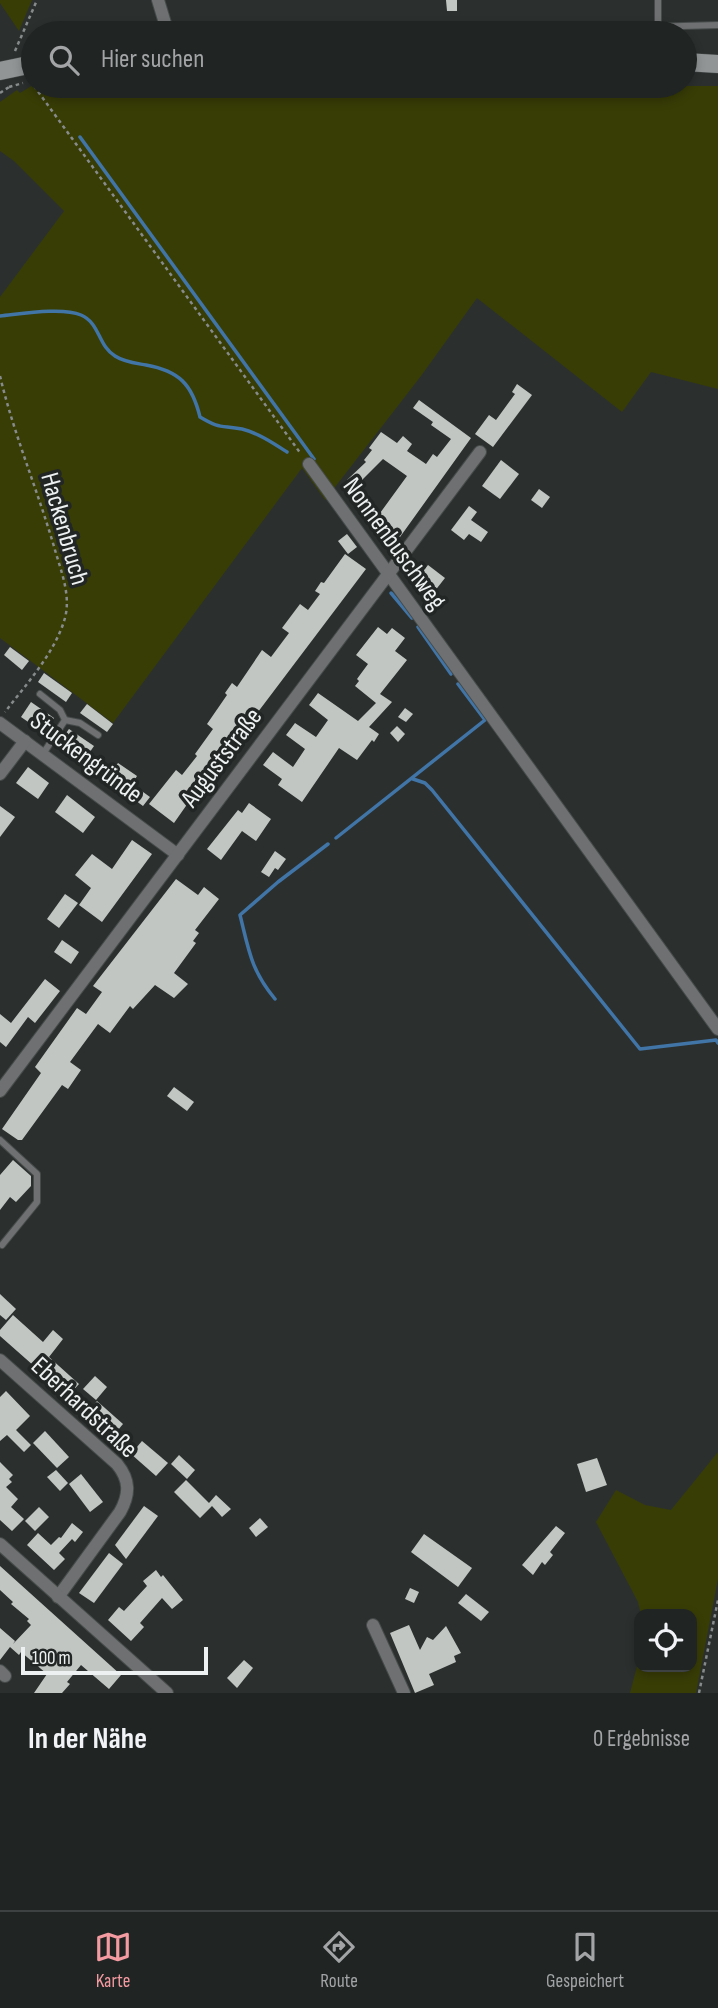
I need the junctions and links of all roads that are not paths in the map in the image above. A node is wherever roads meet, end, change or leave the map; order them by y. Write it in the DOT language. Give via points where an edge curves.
graph roads {
  1 [pos="159,0"];
  2 [pos="658,0"];
  3 [pos="165,21"];
  4 [pos="658,21"];
  5 [pos="718,25"];
  6 [pos="697,26"];
  7 [pos="697,63"];
  8 [pos="718,64"];
  9 [pos="480,452"];
  10 [pos="309,464"];
  11 [pos="389,575"];
  12 [pos="40,694"];
  13 [pos="65,720"];
  14 [pos="0,721"];
  15 [pos="98,735"];
  16 [pos="25,741"];
  17 [pos="43,754"];
  18 [pos="0,774"];
  19 [pos="178,855"];
  20 [pos="718,1029"];
  21 [pos="0,1091"];
  22 [pos="0,1140"];
  23 [pos="2,1245"];
  24 [pos="0,1360"];
  25 [pos="0,1544"];
  26 [pos="58,1597"];
  27 [pos="373,1625"];
  28 [pos="167,1693"];
  29 [pos="404,1693"];
  1 -- 3 [label="street"];
  2 -- 4 [label="lane"];
  5 -- 6 [label="lane"];
  7 -- 8 [label="main road"];
  9 -- 11 [label="street, Auguststraße"];
  10 -- 11 [label="street, Nonnenbuschweg"];
  11 -- 19 [label="street, Auguststraße"];
  11 -- 20 [label="street, Nonnenbuschweg"];
  12 -- 13 [label="lane"];
  13 -- 15 [label="lane"];
  13 -- 17 [label="lane"];
  14 -- 16 [label="street, Stuckengründe"];
  16 -- 17 [label="street, Stuckengründe"];
  16 -- 18 [label="street"];
  17 -- 19 [label="street, Stuckengründe"];
  19 -- 21 [label="street, Auguststraße"];
  22 -- 23 [label="lane" via="37,1174 37,1202"];
  24 -- 26 [label="street, Eberhardstraße" via="126,1476 124,1506"];
  25 -- 26 [label="street"];
  26 -- 28 [label="street"];
  27 -- 29 [label="street"];
}
